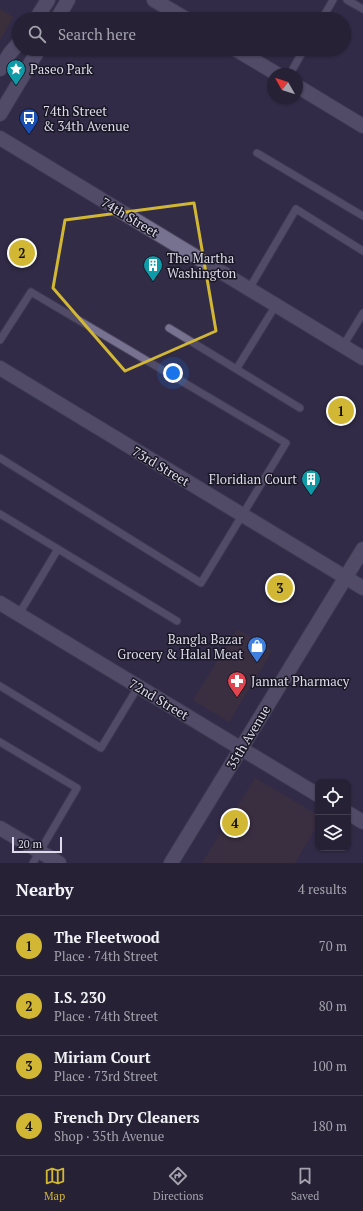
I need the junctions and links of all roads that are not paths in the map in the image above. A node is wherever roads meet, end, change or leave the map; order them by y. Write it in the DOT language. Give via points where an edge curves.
graph roads {
  1 [pos="48,0"];
  2 [pos="68,0"];
  3 [pos="154,0"];
  4 [pos="333,0"];
  5 [pos="347,0"];
  6 [pos="363,9"];
  7 [pos="40,12"];
  8 [pos="61,12"];
  9 [pos="174,12"];
  10 [pos="326,12"];
  11 [pos="12,51"];
  12 [pos="35,56"];
  13 [pos="247,56"];
  14 [pos="300,56"];
  15 [pos="267,68"];
  16 [pos="293,68"];
  17 [pos="0,69"];
  18 [pos="303,90"];
  19 [pos="0,114"];
  20 [pos="363,126"];
  21 [pos="0,138"];
  22 [pos="257,153"];
  23 [pos="363,216"];
  24 [pos="363,251"];
  25 [pos="249,289"];
  26 [pos="276,305"];
  27 [pos="363,313"];
  28 [pos="169,328"];
  29 [pos="0,340"];
  30 [pos="343,346"];
  31 [pos="363,358"];
  32 [pos="0,368"];
  33 [pos="237,368"];
  34 [pos="300,408"];
  35 [pos="0,458"];
  36 [pos="0,514"];
  37 [pos="242,515"];
  38 [pos="58,549"];
  39 [pos="363,549"];
  40 [pos="346,578"];
  41 [pos="363,588"];
  42 [pos="0,602"];
  43 [pos="19,614"];
  44 [pos="177,621"];
  45 [pos="0,686"];
  46 [pos="138,687"];
  47 [pos="0,742"];
  48 [pos="241,749"];
  49 [pos="315,793"];
  50 [pos="351,815"];
  51 [pos="363,822"];
  52 [pos="0,828"];
  53 [pos="36,857"];
  54 [pos="59,863"];
  55 [pos="171,863"];
  1 -- 7 [label="street"];
  2 -- 8 [label="street"];
  3 -- 9 [label="street"];
  4 -- 10 [label="lane"];
  5 -- 6 [label="lane"];
  11 -- 17 [label="street"];
  12 -- 19 [label="street"];
  13 -- 15 [label="street"];
  14 -- 16 [label="lane"];
  18 -- 20 [label="street"];
  21 -- 25 [label="street, 74th Street"];
  22 -- 23 [label="lane"];
  24 -- 25 [label="lane" via="296,209"];
  25 -- 26 [label="street, 74th Street"];
  26 -- 30 [label="street, 74th Street"];
  26 -- 33 [label="lane"];
  27 -- 30 [label="lane"];
  28 -- 33 [label="lane"];
  29 -- 37 [label="lane" via="31,292 286,443"];
  30 -- 31 [label="street, 74th Street"];
  32 -- 37 [label="street, 73rd Street"];
  33 -- 34 [label="lane"];
  35 -- 37 [label="lane" via="201,583"];
  36 -- 38 [label="lane"];
  37 -- 40 [label="street, 73rd Street"];
  38 -- 43 [label="lane"];
  38 -- 44 [label="lane"];
  39 -- 40 [label="street, 35th Avenue"];
  40 -- 41 [label="street, 73rd Street"];
  40 -- 48 [label="street, 35th Avenue"];
  42 -- 43 [label="street, 72nd Street"];
  43 -- 46 [label="street, 72nd Street"];
  45 -- 46 [label="lane" via="101,748"];
  46 -- 48 [label="street, 72nd Street"];
  47 -- 53 [label="lane" via="77,788"];
  48 -- 49 [label="street, 72nd Street"];
  48 -- 55 [label="street, 35th Avenue"];
  50 -- 51 [label="street"];
  52 -- 53 [label="street"];
  53 -- 54 [label="street"];
}
